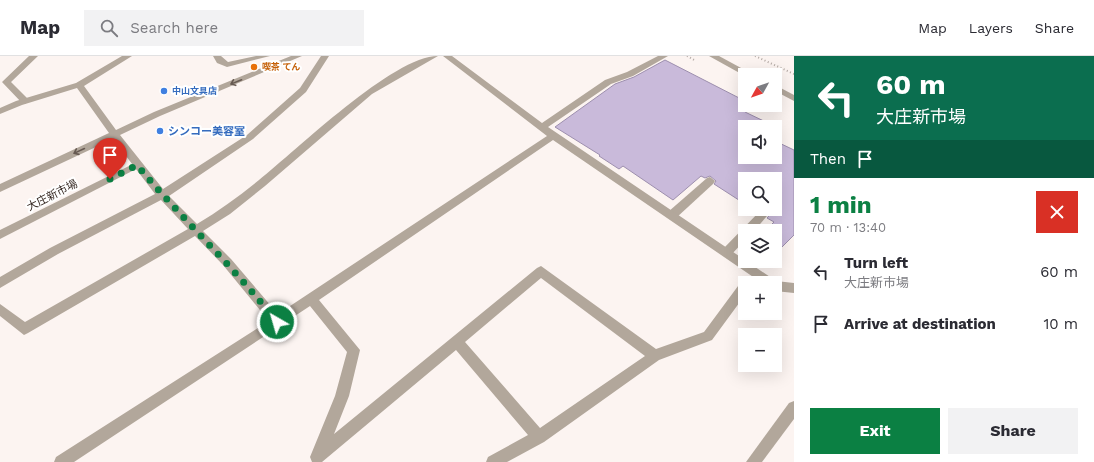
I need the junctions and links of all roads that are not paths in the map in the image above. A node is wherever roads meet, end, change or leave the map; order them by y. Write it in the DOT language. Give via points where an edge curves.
graph roads {
  1 [pos="34,56"];
  2 [pos="128,56"];
  3 [pos="217,56"];
  4 [pos="266,56"];
  5 [pos="325,56"];
  6 [pos="434,56"];
  7 [pos="447,56"];
  8 [pos="664,56"];
  9 [pos="713,56"];
  10 [pos="292,57"];
  11 [pos="738,69"];
  12 [pos="79,85"];
  13 [pos="782,92"];
  14 [pos="794,98"];
  15 [pos="25,101"];
  16 [pos="0,111"];
  17 [pos="542,127"];
  18 [pos="115,134"];
  19 [pos="553,136"];
  20 [pos="137,165"];
  21 [pos="710,181"];
  22 [pos="0,188"];
  23 [pos="162,195"];
  24 [pos="672,215"];
  25 [pos="761,216"];
  26 [pos="754,224"];
  27 [pos="196,230"];
  28 [pos="0,235"];
  29 [pos="738,240"];
  30 [pos="727,252"];
  31 [pos="756,273"];
  32 [pos="753,276"];
  33 [pos="760,276"];
  34 [pos="0,283"];
  35 [pos="782,287"];
  36 [pos="794,288"];
  37 [pos="738,295"];
  38 [pos="311,299"];
  39 [pos="0,309"];
  40 [pos="277,322"];
  41 [pos="457,342"];
  42 [pos="655,356"];
  43 [pos="794,408"];
  44 [pos="539,437"];
  45 [pos="76,458"];
  46 [pos="316,459"];
  47 [pos="61,462"];
  48 [pos="493,462"];
  49 [pos="753,462"];
  1 -- 15 [label="street" via="6,82"];
  2 -- 12 [label="street"];
  3 -- 4 [label="street" via="227,65"];
  5 -- 23 [label="street" via="302,90 250,137"];
  6 -- 27 [label="street" via="369,92 262,184"];
  7 -- 17 [label="street"];
  8 -- 17 [label="street" via="630,74 608,82"];
  9 -- 11 [label="street"];
  10 -- 18 [label="street, one-way"];
  12 -- 15 [label="street"];
  12 -- 18 [label="street"];
  13 -- 14 [label="street"];
  15 -- 16 [label="street"];
  17 -- 19 [label="street"];
  18 -- 20 [label="street"];
  18 -- 22 [label="street, one-way"];
  19 -- 24 [label="street"];
  19 -- 38 [label="street"];
  20 -- 23 [label="street"];
  20 -- 28 [label="street, 大庄新市場"];
  21 -- 24 [label="street"];
  23 -- 27 [label="street"];
  23 -- 34 [label="street" via="54,251"];
  24 -- 30 [label="street"];
  25 -- 26 [label="street"];
  27 -- 39 [label="street" via="24,329"];
  27 -- 40 [label="street" via="227,262"];
  29 -- 30 [label="street"];
  30 -- 31 [label="street"];
  31 -- 32 [label="street"];
  31 -- 33 [label="street"];
  35 -- 36 [label="street"];
  37 -- 42 [label="street" via="708,336"];
  38 -- 40 [label="street"];
  38 -- 46 [label="street" via="354,350 342,396"];
  40 -- 45 [label="street"];
  41 -- 42 [label="street" via="541,271"];
  41 -- 44 [label="street"];
  41 -- 46 [label="street"];
  42 -- 44 [label="street"];
  43 -- 49 [label="street"];
  44 -- 48 [label="street"];
  45 -- 47 [label="street"];
}
